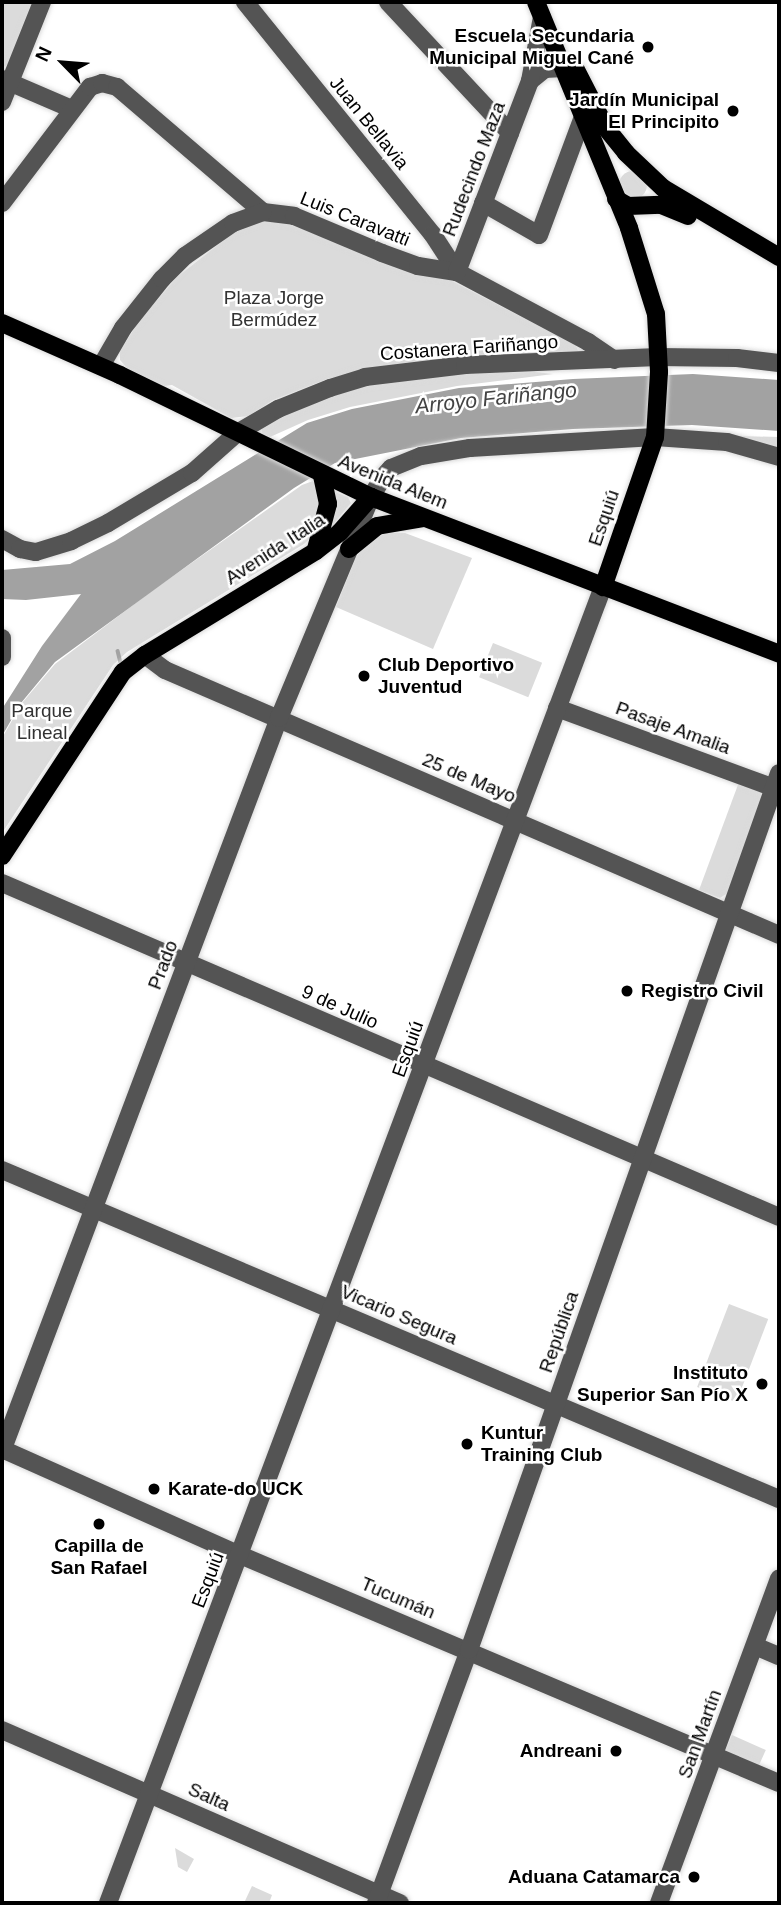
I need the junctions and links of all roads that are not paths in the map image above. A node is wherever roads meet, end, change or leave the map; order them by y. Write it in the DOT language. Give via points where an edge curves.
graph roads {
  1 [pos="42,2"];
  2 [pos="245,2"];
  3 [pos="388,2"];
  4 [pos="542,7"];
  5 [pos="563,68"];
  6 [pos="6,81"];
  7 [pos="530,81"];
  8 [pos="2,102"];
  9 [pos="72,109"];
  10 [pos="583,117"];
  11 [pos="509,133"];
  12 [pos="646,171"];
  13 [pos="613,192"];
  14 [pos="2,203"];
  15 [pos="483,203"];
  16 [pos="642,204"];
  17 [pos="263,212"];
  18 [pos="779,257"];
  19 [pos="779,269"];
  20 [pos="457,272"];
  21 [pos="2,323"];
  22 [pos="615,359"];
  23 [pos="779,363"];
  24 [pos="659,365"];
  25 [pos="102,366"];
  26 [pos="237,432"];
  27 [pos="655,433"];
  28 [pos="779,457"];
  29 [pos="322,475"];
  30 [pos="371,497"];
  31 [pos="424,518"];
  32 [pos="2,539"];
  33 [pos="349,549"];
  34 [pos="316,551"];
  35 [pos="603,587"];
  36 [pos="2,638"];
  37 [pos="779,654"];
  38 [pos="145,655"];
  39 [pos="2,657"];
  40 [pos="557,708"];
  41 [pos="279,718"];
  42 [pos="777,781"];
  43 [pos="515,820"];
  44 [pos="2,856"];
  45 [pos="2,883"];
  46 [pos="729,912"];
  47 [pos="779,934"];
  48 [pos="187,963"];
  49 [pos="424,1067"];
  50 [pos="642,1158"];
  51 [pos="2,1170"];
  52 [pos="92,1210"];
  53 [pos="779,1217"];
  54 [pos="332,1309"];
  55 [pos="556,1403"];
  56 [pos="2,1450"];
  57 [pos="779,1499"];
  58 [pos="240,1555"];
  59 [pos="779,1579"];
  60 [pos="755,1646"];
  61 [pos="469,1650"];
  62 [pos="779,1656"];
  63 [pos="2,1730"];
  64 [pos="715,1756"];
  65 [pos="779,1783"];
  66 [pos="150,1794"];
  67 [pos="378,1899"];
  68 [pos="108,1903"];
  69 [pos="400,1903"];
  70 [pos="659,1903"];
  1 -- 6 [label="street"];
  2 -- 20 [label="street, Juan Bellavia"];
  3 -- 11 [label="street"];
  4 -- 5 [label="main road, Esquiú"];
  4 -- 7 [label="street, Rudecindo Maza"];
  4 -- 12 [label="main road" via="593,106 620,145"];
  5 -- 7 [label="street" via="545,69"];
  5 -- 10 [label="main road, Esquiú"];
  6 -- 8 [label="street"];
  6 -- 9 [label="street"];
  7 -- 11 [label="street, Rudecindo Maza"];
  9 -- 14 [label="street"];
  9 -- 17 [label="street" via="90,87 102,83 117,88"];
  10 -- 13 [label="main road, Esquiú"];
  10 -- 15 [label="street" via="539,235"];
  11 -- 15 [label="street, Rudecindo Maza"];
  12 -- 13 [label="main road" via="635,165 622,167"];
  12 -- 16 [label="main road" via="651,195"];
  12 -- 18 [label="main road" via="679,199"];
  13 -- 16 [label="main road" via="628,206"];
  13 -- 24 [label="main road, Esquiú" via="656,314"];
  15 -- 20 [label="street, Rudecindo Maza"];
  16 -- 19 [label="main road" via="680,212"];
  17 -- 20 [label="street, Luis Caravatti" via="294,215 406,262"];
  17 -- 25 [label="street" via="225,228 186,256 123,328"];
  20 -- 22 [label="street, Luis Caravatti"];
  21 -- 25 [label="main road, Avenida Alem"];
  22 -- 24 [label="street, Costanera Fariñango"];
  22 -- 26 [label="street, Costanera Fariñango" via="465,365 365,377 278,409"];
  23 -- 24 [label="street, Costanera Fariñango" via="737,358"];
  24 -- 27 [label="main road, Esquiú"];
  25 -- 26 [label="main road, Avenida Alem"];
  26 -- 29 [label="main road, Avenida Alem"];
  26 -- 32 [label="street, Costanera Fariñango" via="192,473 71,541 36,552"];
  27 -- 28 [label="street, Avenida Italia" via="727,442"];
  27 -- 30 [label="street, Avenida Italia" via="421,456 391,468"];
  27 -- 35 [label="main road, Esquiú"];
  29 -- 30 [label="main road, Avenida Alem"];
  29 -- 34 [label="main road" via="328,504"];
  30 -- 31 [label="main road, Avenida Alem"];
  30 -- 33 [label="street, Prado"];
  30 -- 34 [label="main road, Avenida Italia"];
  31 -- 33 [label="main road" via="377,526"];
  31 -- 35 [label="main road, Avenida Alem"];
  33 -- 41 [label="street, Prado"];
  34 -- 38 [label="main road, Avenida Italia"];
  35 -- 37 [label="main road, Avenida Alem"];
  35 -- 40 [label="street, Esquiú"];
  36 -- 39 [label="street"];
  38 -- 41 [label="street, 25 de Mayo" via="165,670"];
  38 -- 44 [label="main road, Avenida Italia" via="112,685"];
  40 -- 42 [label="street, Pasaje Amalia"];
  40 -- 43 [label="street, Esquiú"];
  41 -- 43 [label="street, 25 de Mayo"];
  41 -- 48 [label="street, Prado"];
  42 -- 46 [label="street, República"];
  43 -- 46 [label="street, 25 de Mayo"];
  43 -- 49 [label="street, Esquiú"];
  45 -- 48 [label="street, 9 de Julio"];
  46 -- 47 [label="street, 25 de Mayo"];
  46 -- 50 [label="street, República"];
  48 -- 49 [label="street, 9 de Julio"];
  48 -- 52 [label="street, Prado"];
  49 -- 50 [label="street, 9 de Julio"];
  49 -- 54 [label="street, Esquiú"];
  50 -- 53 [label="street, 9 de Julio"];
  50 -- 55 [label="street, República"];
  51 -- 52 [label="street, Vicario Segura"];
  52 -- 54 [label="street, Vicario Segura"];
  52 -- 56 [label="street, Prado"];
  54 -- 55 [label="street, Vicario Segura"];
  54 -- 58 [label="street, Esquiú"];
  55 -- 57 [label="street, Vicario Segura"];
  55 -- 61 [label="street, República"];
  56 -- 58 [label="street, Tucumán"];
  58 -- 61 [label="street, Tucumán"];
  58 -- 66 [label="street, Esquiú"];
  59 -- 60 [label="street, San Martín"];
  60 -- 62 [label="street"];
  60 -- 64 [label="street, San Martín"];
  61 -- 64 [label="street, Tucumán"];
  61 -- 67 [label="street, República"];
  63 -- 66 [label="street, Salta"];
  64 -- 65 [label="street, Tucumán"];
  64 -- 70 [label="street, San Martín"];
  66 -- 67 [label="street, Salta"];
  66 -- 68 [label="street, Esquiú"];
  67 -- 69 [label="street, Salta"];
}
